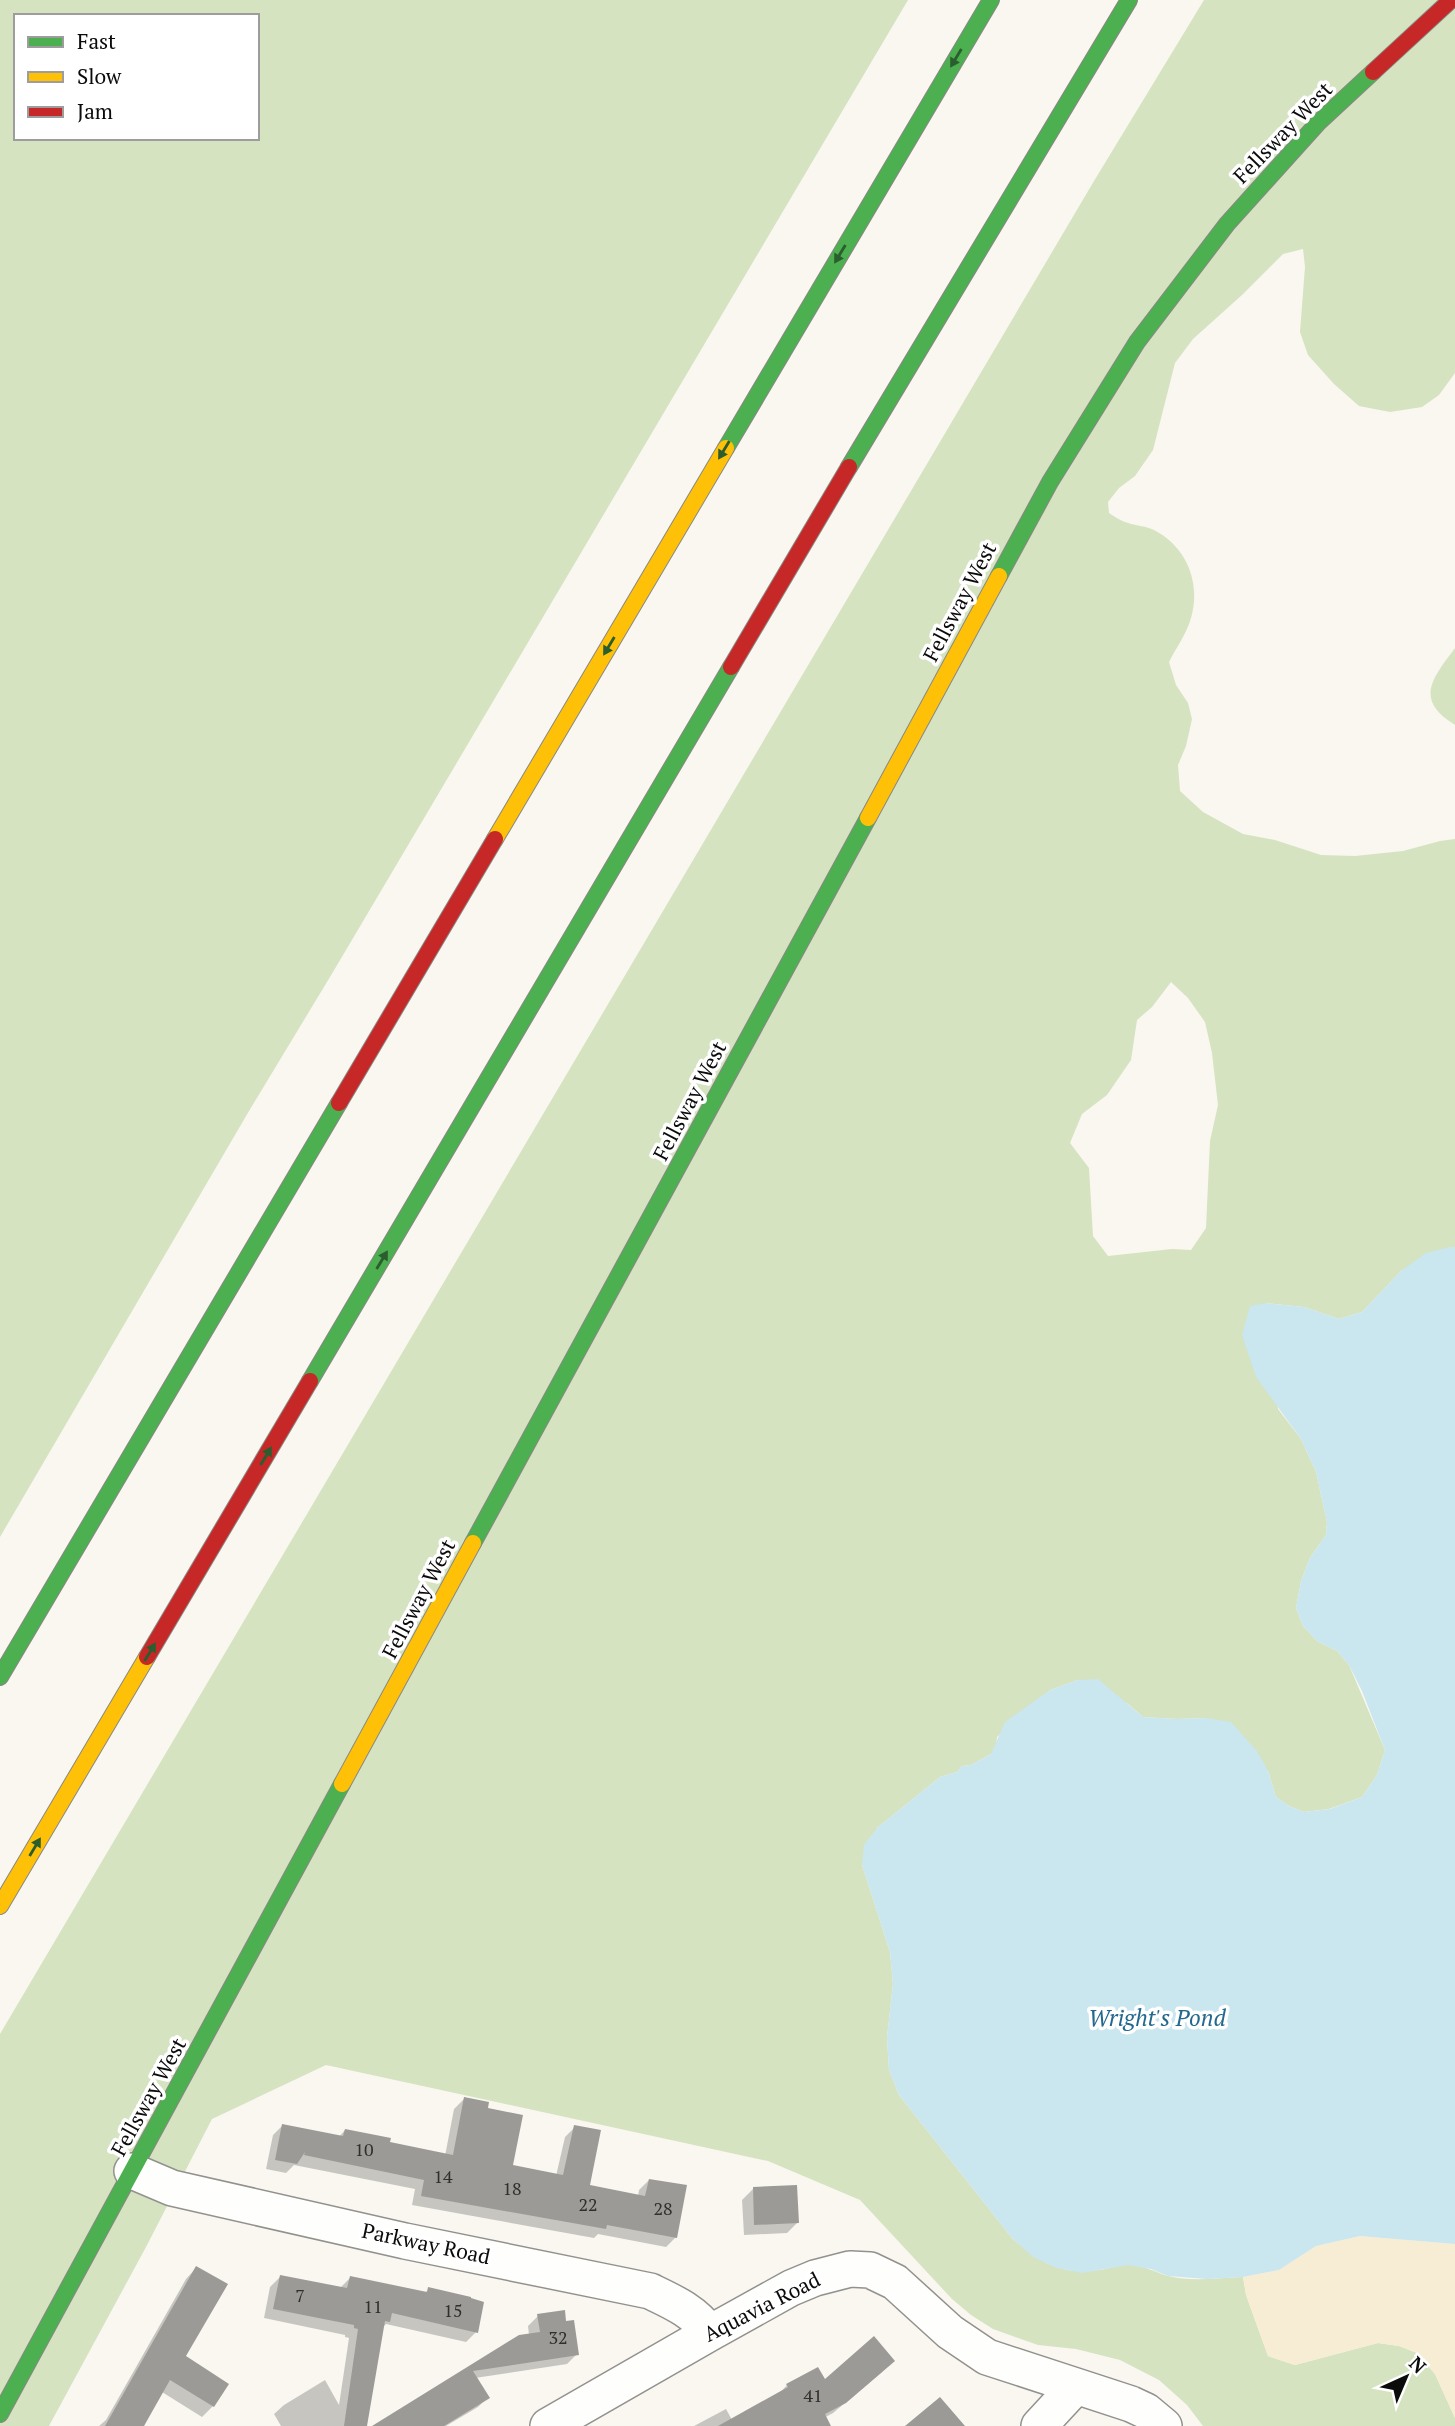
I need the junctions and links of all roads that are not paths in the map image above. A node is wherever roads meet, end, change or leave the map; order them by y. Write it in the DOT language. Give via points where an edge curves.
graph roads {
  1 [pos="991,0"];
  2 [pos="1129,0"];
  3 [pos="1451,0"];
  4 [pos="0,1677"];
  5 [pos="0,1906"];
  6 [pos="132,2171"];
  7 [pos="65,2293"];
  8 [pos="710,2333"];
  9 [pos="1076,2386"];
  10 [pos="0,2389"];
  11 [pos="0,2414"];
  12 [pos="548,2426"];
  13 [pos="1039,2426"];
  14 [pos="1164,2426"];
  1 -- 4 [label="main road, one-way"];
  5 -- 2 [label="main road, one-way"];
  3 -- 6 [label="main road, Fellsway West" via="1318,123 1227,224 1137,342 1050,482"];
  6 -- 7 [label="main road, Fellsway West"];
  6 -- 8 [label="street, Parkway Road" via="172,2188 650,2291 682,2306"];
  7 -- 10 [label="main road, Fellsway West"];
  7 -- 11 [label="main road, Fellsway West"];
  8 -- 9 [label="street, Aquavia Road" via="815,2278 862,2269 902,2287 975,2351"];
  8 -- 12 [label="street, Aquavia Road"];
  9 -- 13 [label="street"];
  9 -- 14 [label="street, Aquavia Road" via="1131,2404"];
}
